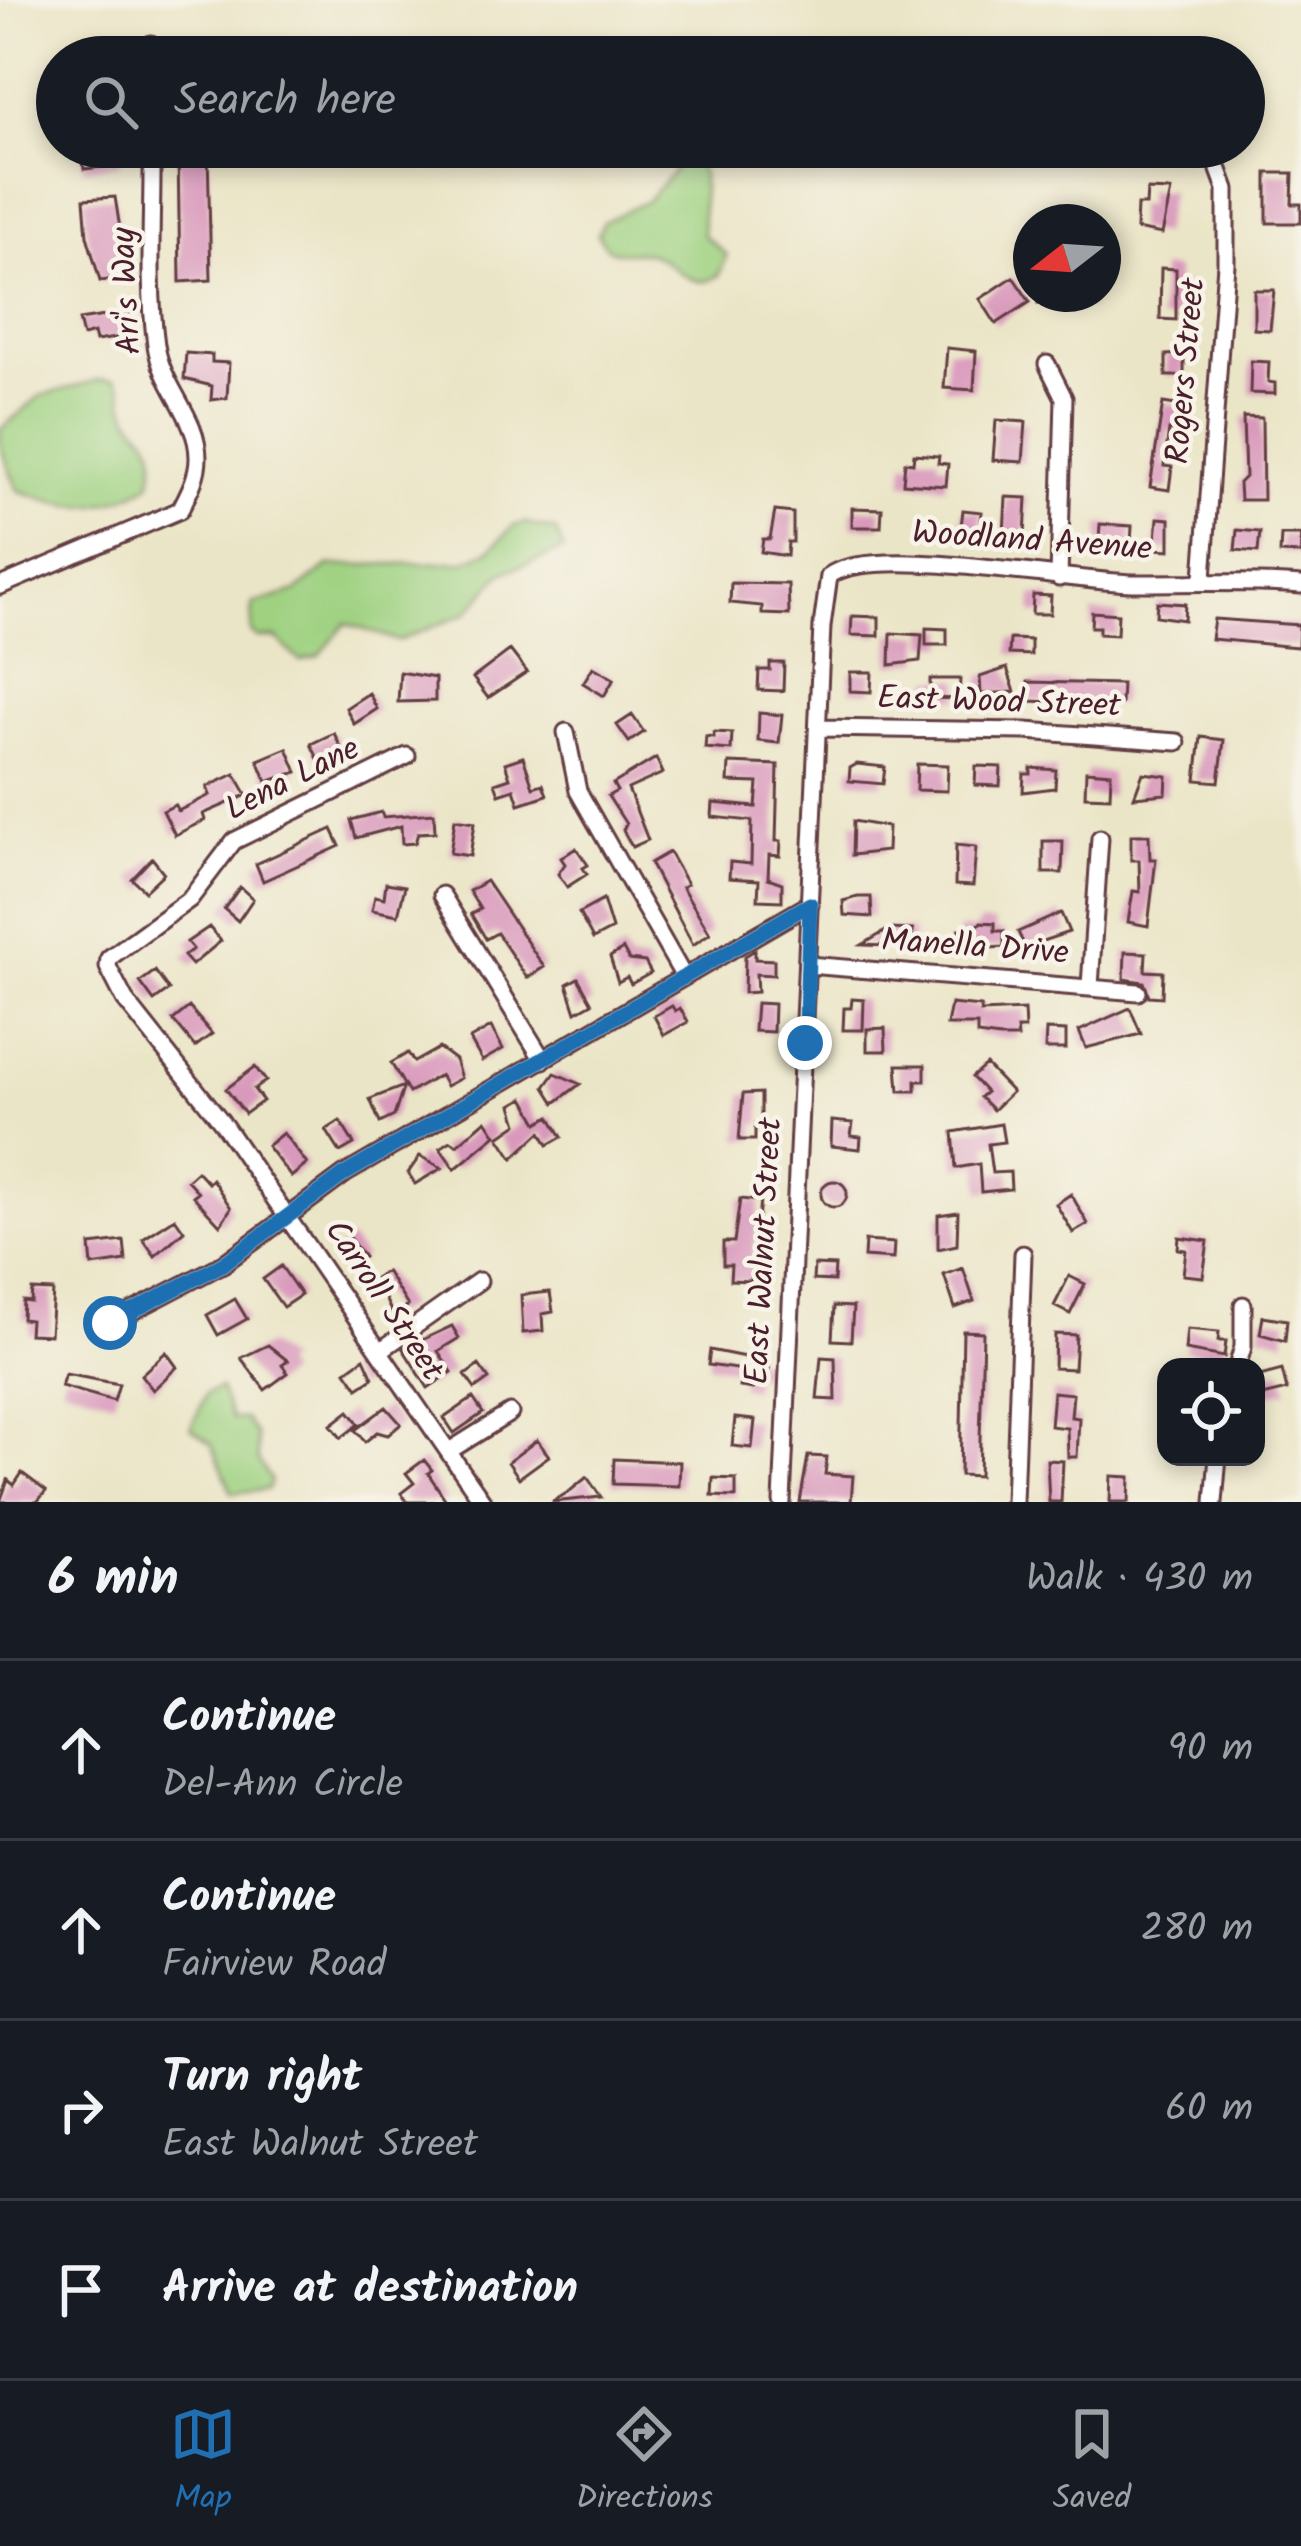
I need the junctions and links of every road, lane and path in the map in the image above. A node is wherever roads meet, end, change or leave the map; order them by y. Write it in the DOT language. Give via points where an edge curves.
graph roads {
  1 [pos="152,168"];
  2 [pos="1220,170"];
  3 [pos="1047,364"];
  4 [pos="832,573"];
  5 [pos="1059,578"];
  6 [pos="1203,578"];
  7 [pos="1301,584"];
  8 [pos="0,586"];
  9 [pos="819,728"];
  10 [pos="566,732"];
  11 [pos="1177,742"];
  12 [pos="407,756"];
  13 [pos="1100,838"];
  14 [pos="442,895"];
  15 [pos="810,904"];
  16 [pos="108,961"];
  17 [pos="808,965"];
  18 [pos="684,977"];
  19 [pos="1090,986"];
  20 [pos="1138,992"];
  21 [pos="543,1060"];
  22 [pos="287,1214"];
  23 [pos="1023,1254"];
  24 [pos="479,1281"];
  25 [pos="1243,1305"];
  26 [pos="110,1323"];
  27 [pos="380,1350"];
  28 [pos="1240,1358"];
  29 [pos="510,1413"];
  30 [pos="449,1451"];
  31 [pos="1216,1466"];
  32 [pos="482,1502"];
  33 [pos="782,1502"];
  34 [pos="1014,1502"];
  35 [pos="1214,1502"];
  1 -- 8 [label="street, Ari's Way" via="156,347 170,393 194,424 194,484 180,510"];
  2 -- 6 [label="street, Rogers Street" via="1226,264"];
  3 -- 5 [label="street" via="1064,398"];
  4 -- 5 [label="street, Woodland Avenue" via="865,563 920,563"];
  4 -- 9 [label="street, East Walnut Street"];
  5 -- 6 [label="street, Woodland Avenue"];
  6 -- 7 [label="street, Woodland Avenue"];
  9 -- 11 [label="street, East Wood Street"];
  9 -- 15 [label="street, East Walnut Street"];
  10 -- 18 [label="street" via="578,791"];
  12 -- 16 [label="street, Lena Lane" via="234,841 190,899"];
  13 -- 19 [label="street"];
  14 -- 21 [label="street"];
  15 -- 17 [label="street, East Walnut Street"];
  15 -- 18 [label="street"];
  16 -- 22 [label="street, Carroll Street" via="125,1000"];
  17 -- 19 [label="street, Manella Drive"];
  17 -- 33 [label="street, East Walnut Street"];
  18 -- 21 [label="street"];
  19 -- 20 [label="street, Manella Drive"];
  21 -- 22 [label="street"];
  22 -- 26 [label="street" via="223,1264"];
  22 -- 27 [label="street, Carroll Street"];
  23 -- 34 [label="street"];
  24 -- 27 [label="street"];
  25 -- 28 [label="street"];
  27 -- 30 [label="street, Carroll Street"];
  29 -- 30 [label="street"];
  30 -- 32 [label="street, Carroll Street"];
  31 -- 35 [label="street"];
}
